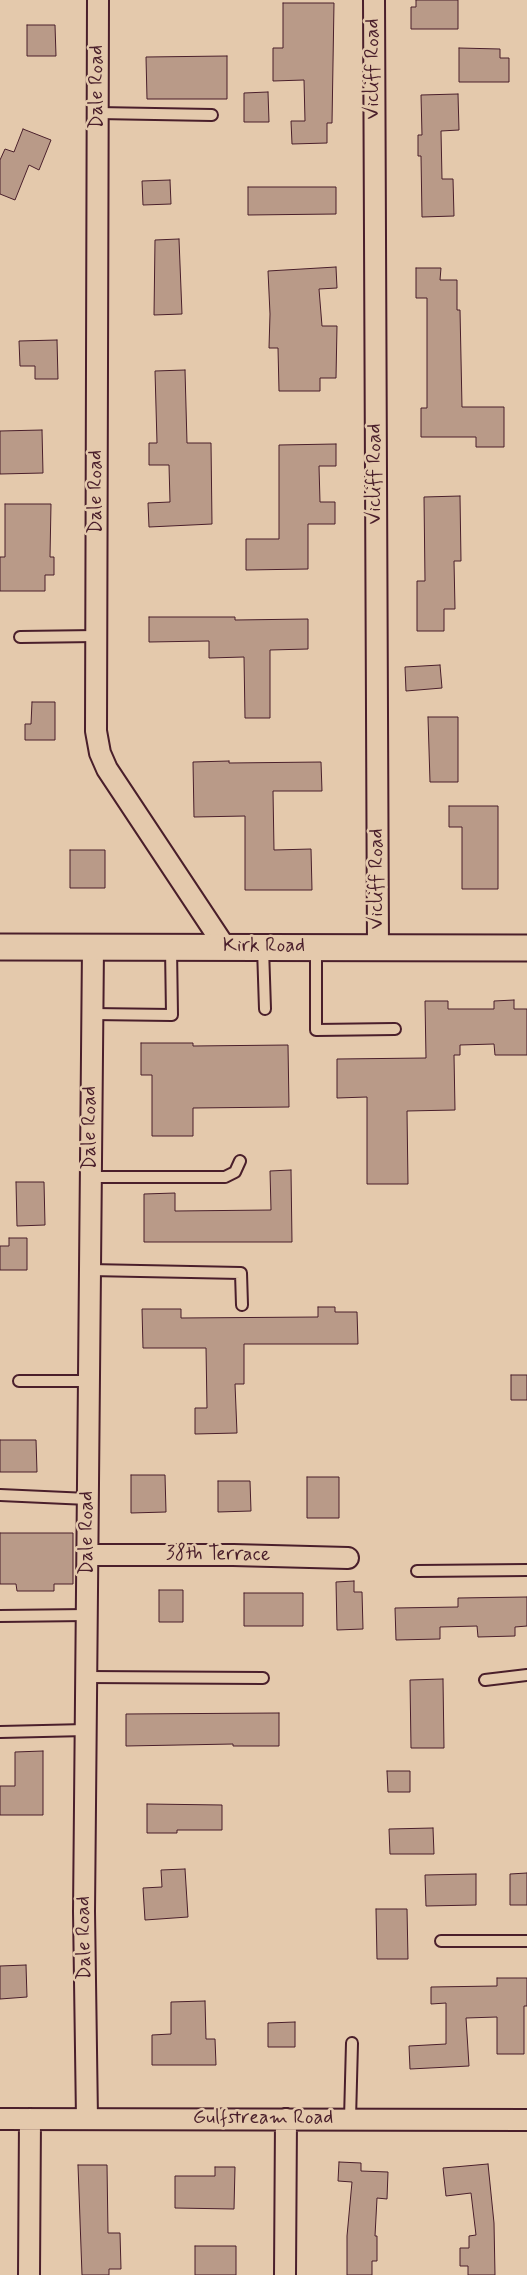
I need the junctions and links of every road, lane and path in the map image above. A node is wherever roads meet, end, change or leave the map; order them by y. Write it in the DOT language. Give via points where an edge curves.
graph roads {
  1 [pos="98,0"];
  2 [pos="374,0"];
  3 [pos="98,113"];
  4 [pos="212,115"];
  5 [pos="96,636"];
  6 [pos="20,638"];
  7 [pos="0,947"];
  8 [pos="92,947"];
  9 [pos="171,947"];
  10 [pos="225,947"];
  11 [pos="263,947"];
  12 [pos="316,948"];
  13 [pos="378,948"];
  14 [pos="527,948"];
  15 [pos="265,1009"];
  16 [pos="92,1014"];
  17 [pos="395,1029"];
  18 [pos="240,1161"];
  19 [pos="91,1177"];
  20 [pos="90,1270"];
  21 [pos="242,1305"];
  22 [pos="19,1381"];
  23 [pos="89,1381"];
  24 [pos="0,1495"];
  25 [pos="88,1500"];
  26 [pos="88,1555"];
  27 [pos="348,1558"];
  28 [pos="527,1570"];
  29 [pos="417,1571"];
  30 [pos="87,1615"];
  31 [pos="0,1616"];
  32 [pos="527,1675"];
  33 [pos="87,1677"];
  34 [pos="263,1678"];
  35 [pos="484,1680"];
  36 [pos="86,1730"];
  37 [pos="0,1732"];
  38 [pos="441,1941"];
  39 [pos="527,1941"];
  40 [pos="352,2043"];
  41 [pos="0,2119"];
  42 [pos="30,2119"];
  43 [pos="88,2119"];
  44 [pos="286,2119"];
  45 [pos="350,2119"];
  46 [pos="527,2120"];
  47 [pos="29,2275"];
  48 [pos="285,2275"];
  1 -- 3 [label="street, Dale Road"];
  2 -- 13 [label="street, Vicliff Road"];
  3 -- 4 [label="lane"];
  3 -- 5 [label="street, Dale Road"];
  5 -- 6 [label="lane"];
  5 -- 10 [label="street, Dale Road" via="96,731 100,753 107,769"];
  7 -- 8 [label="street, Kirk Road"];
  8 -- 9 [label="street, Kirk Road"];
  8 -- 16 [label="street, Dale Road"];
  9 -- 10 [label="street, Kirk Road"];
  9 -- 16 [label="lane" via="172,1015"];
  10 -- 11 [label="street, Kirk Road"];
  11 -- 12 [label="street, Kirk Road"];
  11 -- 15 [label="lane"];
  12 -- 13 [label="street, Kirk Road"];
  12 -- 17 [label="lane" via="316,1030"];
  13 -- 14 [label="street, Kirk Road"];
  16 -- 19 [label="street, Dale Road"];
  18 -- 19 [label="lane" via="236,1172 225,1177"];
  19 -- 20 [label="street, Dale Road"];
  20 -- 21 [label="lane" via="241,1273"];
  20 -- 23 [label="street, Dale Road"];
  22 -- 23 [label="lane"];
  23 -- 25 [label="street, Dale Road"];
  24 -- 25 [label="lane"];
  25 -- 26 [label="street, Dale Road"];
  26 -- 27 [label="street, 38th Terrace"];
  26 -- 30 [label="street, Dale Road"];
  28 -- 29 [label="lane"];
  30 -- 31 [label="lane"];
  30 -- 33 [label="street, Dale Road"];
  32 -- 35 [label="lane"];
  33 -- 34 [label="lane"];
  33 -- 36 [label="street, Dale Road"];
  36 -- 37 [label="lane"];
  36 -- 43 [label="street, Dale Road" via="84,1911"];
  38 -- 39 [label="lane"];
  40 -- 45 [label="lane"];
  41 -- 42 [label="street, Gulfstream Road"];
  42 -- 43 [label="street, Gulfstream Road"];
  42 -- 47 [label="street"];
  43 -- 44 [label="street, Gulfstream Road"];
  44 -- 45 [label="street, Gulfstream Road"];
  44 -- 48 [label="street"];
  45 -- 46 [label="street, Gulfstream Road"];
}
